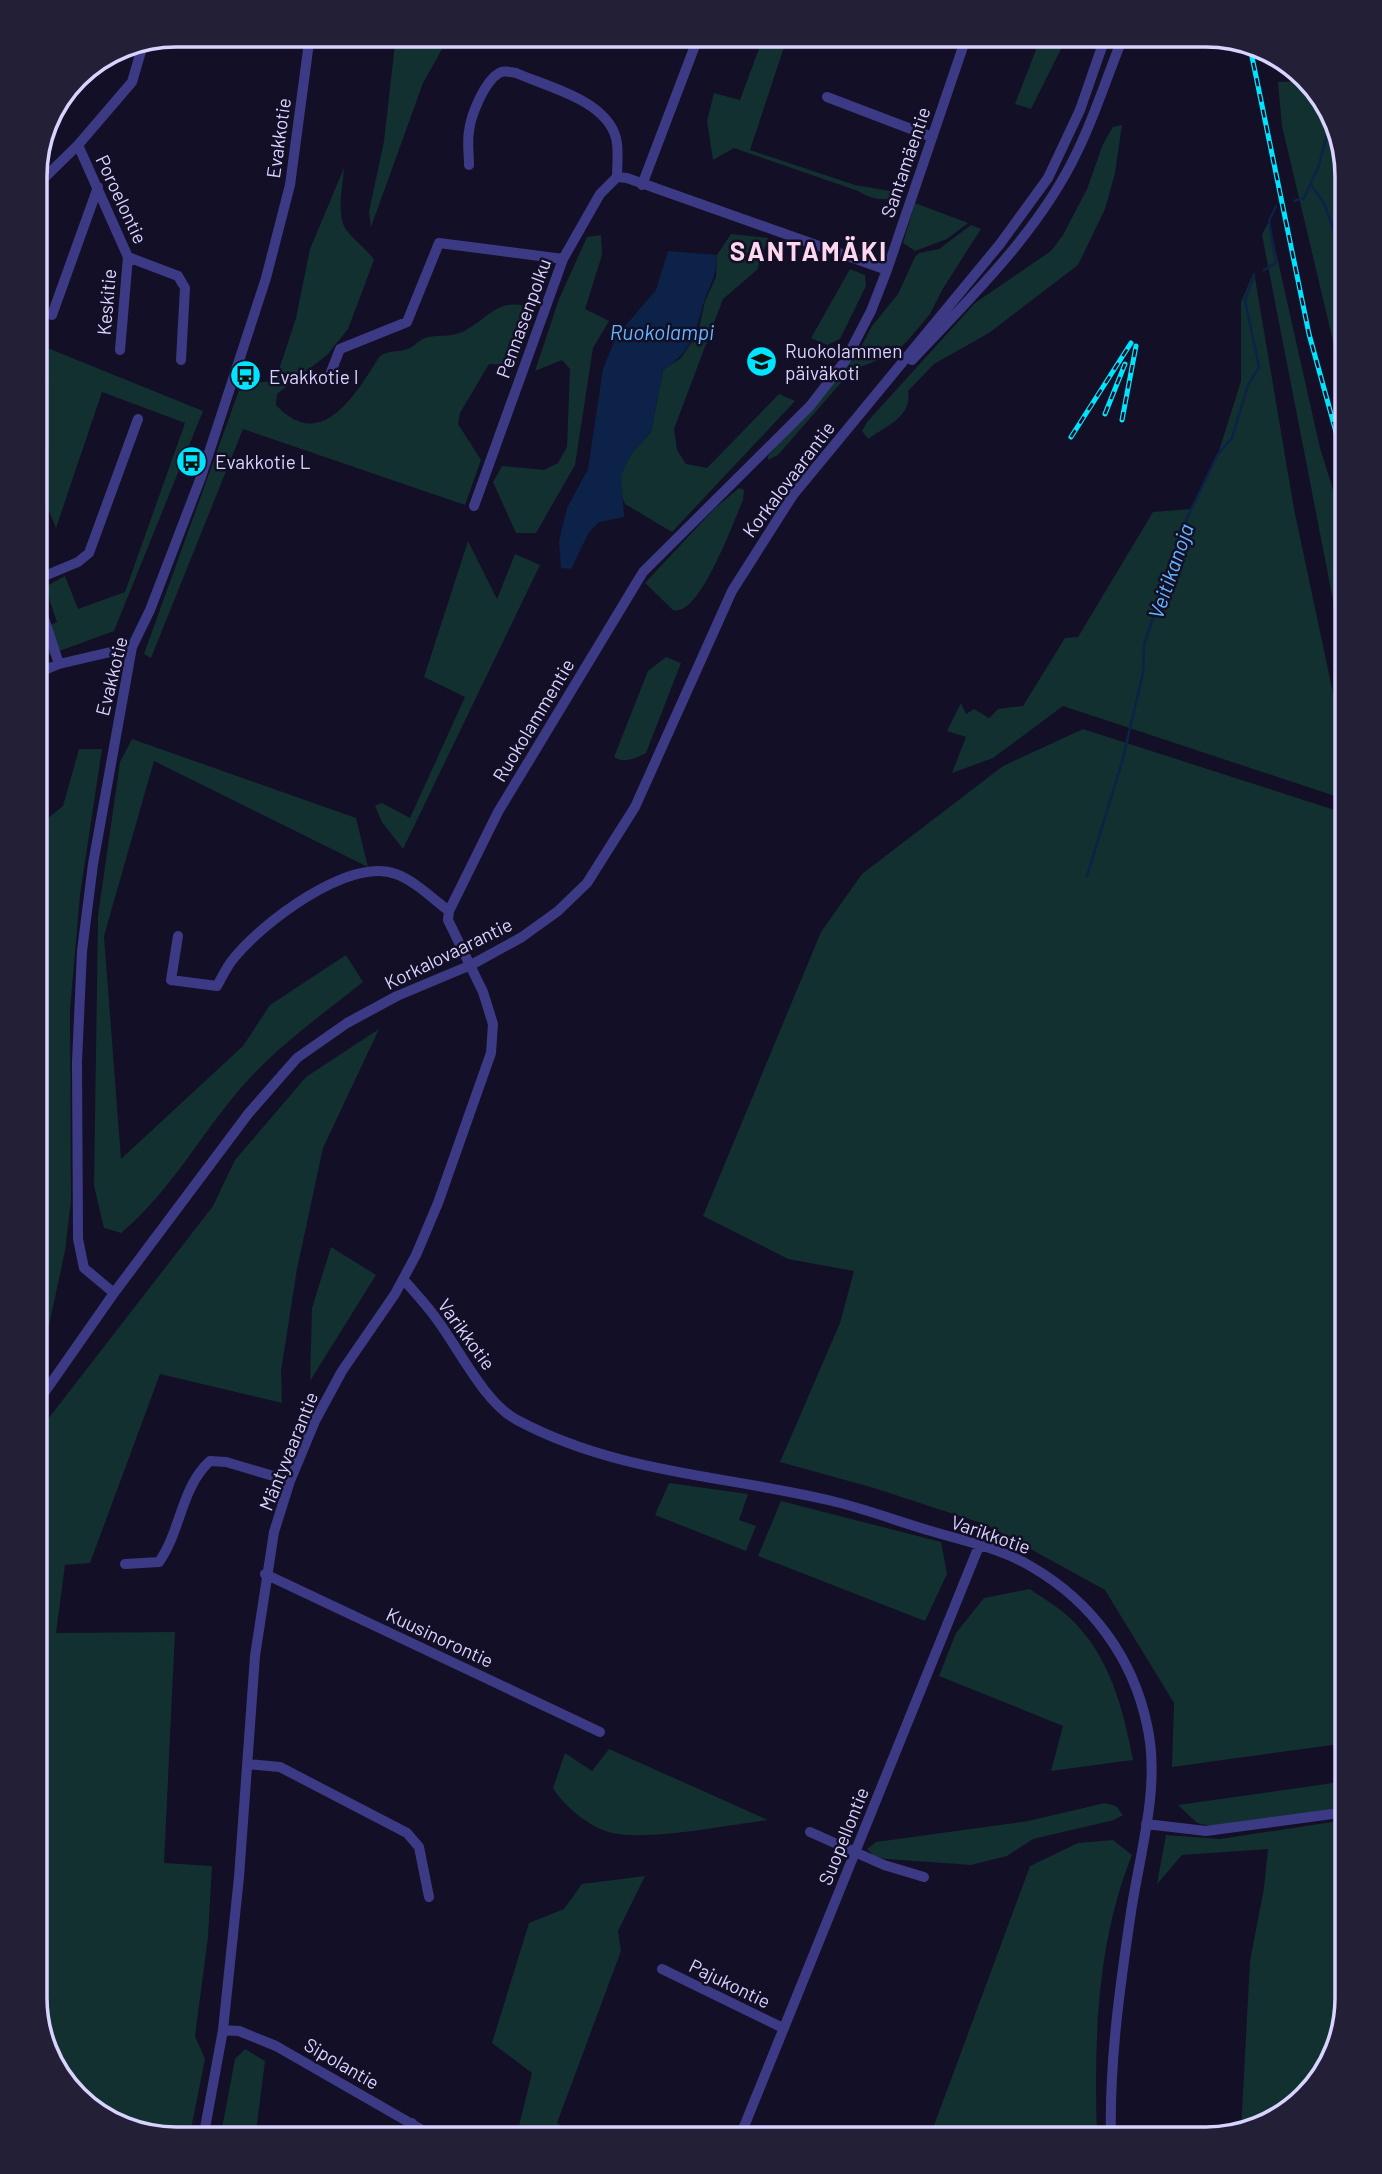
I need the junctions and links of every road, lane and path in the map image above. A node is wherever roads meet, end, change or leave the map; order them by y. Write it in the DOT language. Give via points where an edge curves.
graph roads {
  1 [pos="308,48"];
  2 [pos="694,48"];
  3 [pos="963,48"];
  4 [pos="1102,48"];
  5 [pos="1119,48"];
  6 [pos="141,53"];
  7 [pos="827,97"];
  8 [pos="932,137"];
  9 [pos="78,145"];
  10 [pos="469,165"];
  11 [pos="48,174"];
  12 [pos="617,177"];
  13 [pos="642,185"];
  14 [pos="98,187"];
  15 [pos="128,257"];
  16 [pos="563,259"];
  17 [pos="887,270"];
  18 [pos="52,315"];
  19 [pos="120,350"];
  20 [pos="181,360"];
  21 [pos="329,377"];
  22 [pos="885,383"];
  23 [pos="138,419"];
  24 [pos="474,506"];
  25 [pos="662,555"];
  26 [pos="48,575"];
  27 [pos="48,630"];
  28 [pos="132,647"];
  29 [pos="59,664"];
  30 [pos="48,669"];
  31 [pos="449,911"];
  32 [pos="178,936"];
  33 [pos="471,965"];
  34 [pos="404,1280"];
  35 [pos="114,1293"];
  36 [pos="47,1388"];
  37 [pos="289,1481"];
  38 [pos="979,1546"];
  39 [pos="125,1564"];
  40 [pos="265,1574"];
  41 [pos="600,1732"];
  42 [pos="247,1763"];
  43 [pos="1335,1814"];
  44 [pos="1146,1824"];
  45 [pos="810,1832"];
  46 [pos="855,1853"];
  47 [pos="924,1877"];
  48 [pos="429,1897"];
  49 [pos="662,1969"];
  50 [pos="783,2028"];
  51 [pos="223,2030"];
  52 [pos="412,2123"];
  53 [pos="205,2126"];
  54 [pos="410,2126"];
  55 [pos="417,2126"];
  56 [pos="744,2127"];
  57 [pos="1111,2127"];
  1 -- 28 [label="street, Evakkotie" via="290,185 266,278 201,477"];
  2 -- 13 [label="street"];
  3 -- 8 [label="street, Santamäentie"];
  4 -- 22 [label="street, Korkalovaarantie" via="1048,178 1000,244"];
  5 -- 22 [label="street, Korkalovaarantie" via="1078,151 1036,220 974,295"];
  6 -- 9 [label="street" via="132,82"];
  7 -- 8 [label="street"];
  8 -- 17 [label="street, Santamäentie"];
  9 -- 11 [label="street"];
  9 -- 14 [label="street, Poroelontie"];
  10 -- 12 [label="street" via="469,131 478,104 504,72 583,102 600,115 616,140"];
  12 -- 13 [label="street"];
  12 -- 16 [label="street, Pennasenpolku" via="595,202"];
  13 -- 17 [label="street"];
  14 -- 15 [label="street, Poroelontie"];
  14 -- 18 [label="street"];
  15 -- 19 [label="street, Keskitie"];
  15 -- 20 [label="street, Poroelontie" via="178,276 185,288"];
  16 -- 21 [label="street" via="439,243 407,322 340,349"];
  16 -- 24 [label="street, Pennasenpolku"];
  17 -- 25 [label="street, Santamäentie" via="845,361 810,406"];
  22 -- 33 [label="street, Korkalovaarantie" via="793,495 750,559 635,807 587,883 522,937"];
  23 -- 26 [label="street" via="89,553"];
  25 -- 31 [label="street, Ruokolammentie" via="643,572 498,812"];
  27 -- 29 [label="street"];
  28 -- 29 [label="street"];
  28 -- 35 [label="street, Evakkotie" via="93,864 82,951 77,1062 78,1239 85,1268"];
  29 -- 30 [label="street"];
  31 -- 32 [label="street" via="395,873 341,878 253,937 232,959 217,986 170,980"];
  31 -- 33 [label="street, Mäntyvaarantie" via="457,944"];
  33 -- 34 [label="street, Mäntyvaarantie" via="493,1024 491,1053 438,1203"];
  33 -- 35 [label="street, Korkalovaarantie" via="357,1017 297,1058 248,1114"];
  34 -- 37 [label="street, Mäntyvaarantie" via="342,1371"];
  34 -- 38 [label="street, Varikkotie" via="436,1317 497,1406 516,1420 667,1473 828,1500"];
  35 -- 36 [label="street, Korkalovaarantie"];
  37 -- 39 [label="street" via="210,1461 196,1474 159,1562"];
  37 -- 40 [label="street, Mäntyvaarantie"];
  38 -- 44 [label="street, Varikkotie" via="1030,1565 1055,1582 1084,1606 1119,1648 1148,1728 1151,1779"];
  38 -- 46 [label="street, Suopellontie"];
  40 -- 41 [label="street, Kuusinorontie"];
  40 -- 42 [label="street, Mäntyvaarantie"];
  42 -- 48 [label="street" via="280,1767 408,1833 419,1847"];
  42 -- 51 [label="street, Mäntyvaarantie"];
  43 -- 44 [label="street" via="1206,1831"];
  44 -- 57 [label="street, Varikkotie" via="1120,1990"];
  45 -- 46 [label="street"];
  46 -- 47 [label="street"];
  46 -- 50 [label="street, Suopellontie"];
  49 -- 50 [label="street, Pajukontie"];
  50 -- 56 [label="street, Suopellontie"];
  51 -- 52 [label="street, Sipolantie" via="239,2031 276,2046"];
  51 -- 53 [label="street, Mäntyvaarantie"];
  52 -- 54 [label="street"];
  52 -- 55 [label="street, Sipolantie"];
}
